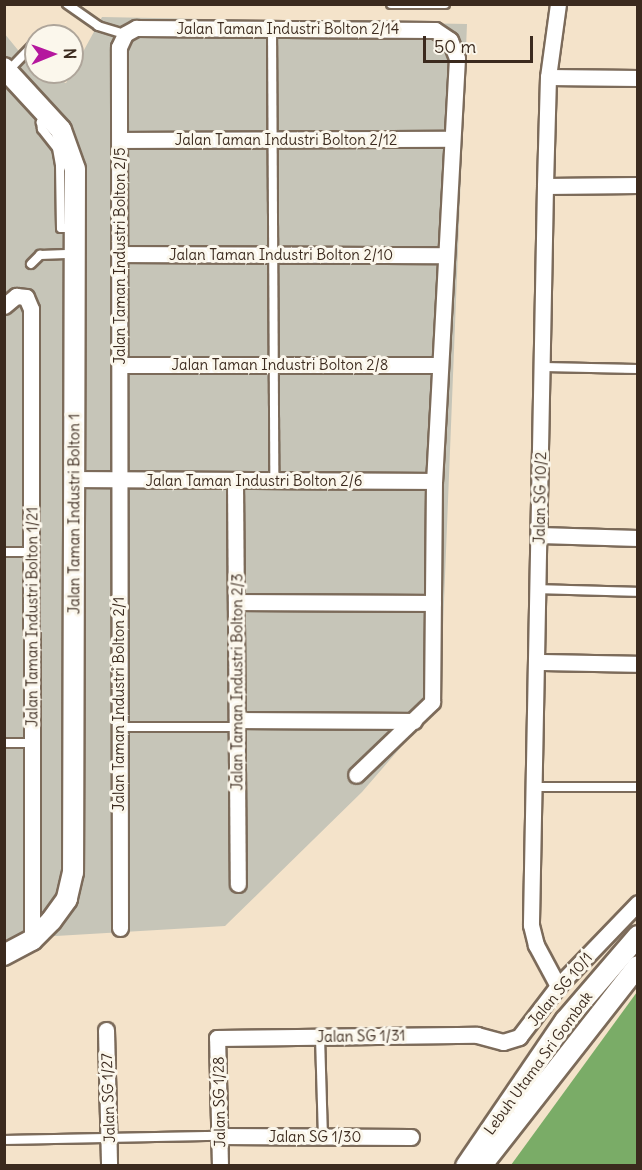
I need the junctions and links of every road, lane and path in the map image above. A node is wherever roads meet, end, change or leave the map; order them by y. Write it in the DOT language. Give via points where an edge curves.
graph roads {
  1 [pos="67,4"];
  2 [pos="391,4"];
  3 [pos="445,4"];
  4 [pos="558,4"];
  5 [pos="272,27"];
  6 [pos="125,34"];
  7 [pos="24,53"];
  8 [pos="6,69"];
  9 [pos="548,77"];
  10 [pos="638,78"];
  11 [pos="451,139"];
  12 [pos="120,140"];
  13 [pos="273,140"];
  14 [pos="638,185"];
  15 [pos="545,186"];
  16 [pos="75,254"];
  17 [pos="119,254"];
  18 [pos="274,255"];
  19 [pos="443,255"];
  20 [pos="31,264"];
  21 [pos="4,306"];
  22 [pos="120,364"];
  23 [pos="440,365"];
  24 [pos="274,366"];
  25 [pos="544,367"];
  26 [pos="638,369"];
  27 [pos="74,479"];
  28 [pos="118,480"];
  29 [pos="235,480"];
  30 [pos="274,481"];
  31 [pos="434,481"];
  32 [pos="539,535"];
  33 [pos="638,538"];
  34 [pos="4,552"];
  35 [pos="32,552"];
  36 [pos="538,590"];
  37 [pos="638,592"];
  38 [pos="237,602"];
  39 [pos="433,603"];
  40 [pos="537,662"];
  41 [pos="638,664"];
  42 [pos="414,721"];
  43 [pos="238,723"];
  44 [pos="119,727"];
  45 [pos="4,743"];
  46 [pos="32,743"];
  47 [pos="356,775"];
  48 [pos="533,787"];
  49 [pos="638,787"];
  50 [pos="238,884"];
  51 [pos="638,903"];
  52 [pos="120,928"];
  53 [pos="638,936"];
  54 [pos="32,940"];
  55 [pos="4,955"];
  56 [pos="638,966"];
  57 [pos="558,986"];
  58 [pos="106,1030"];
  59 [pos="320,1037"];
  60 [pos="217,1038"];
  61 [pos="503,1042"];
  62 [pos="219,1136"];
  63 [pos="323,1137"];
  64 [pos="411,1137"];
  65 [pos="109,1138"];
  66 [pos="4,1140"];
  67 [pos="109,1166"];
  68 [pos="220,1166"];
  69 [pos="466,1166"];
  70 [pos="481,1166"];
  1 -- 6 [label="lane" via="98,26"];
  2 -- 3 [label="lane"];
  4 -- 9 [label="street, Jalan SG 10/2"];
  5 -- 6 [label="street, Jalan Taman Industri Bolton 2/14" via="136,28"];
  5 -- 11 [label="street, Jalan Taman Industri Bolton 2/14" via="435,30 450,40 457,58"];
  5 -- 13 [label="lane"];
  6 -- 12 [label="street, Jalan Taman Industri Bolton 2/5" via="119,47"];
  7 -- 8 [label="lane"];
  8 -- 16 [label="street, Jalan Taman Industri Bolton 1" via="61,130 72,153"];
  9 -- 10 [label="street"];
  9 -- 15 [label="street, Jalan SG 10/2"];
  11 -- 13 [label="street, Jalan Taman Industri Bolton 2/12"];
  11 -- 19 [label="street"];
  12 -- 13 [label="street, Jalan Taman Industri Bolton 2/12"];
  12 -- 17 [label="street, Jalan Taman Industri Bolton 2/5"];
  13 -- 18 [label="lane"];
  14 -- 15 [label="street"];
  15 -- 25 [label="street, Jalan SG 10/2"];
  16 -- 20 [label="lane" via="40,255"];
  16 -- 27 [label="street, Jalan Taman Industri Bolton 1"];
  17 -- 18 [label="street, Jalan Taman Industri Bolton 2/10"];
  17 -- 22 [label="street, Jalan Taman Industri Bolton 2/5"];
  18 -- 19 [label="street, Jalan Taman Industri Bolton 2/10"];
  18 -- 24 [label="lane"];
  19 -- 23 [label="street"];
  21 -- 35 [label="street, Jalan Taman Industri Bolton 1/21" via="16,296 26,297 31,309"];
  22 -- 24 [label="street, Jalan Taman Industri Bolton 2/8"];
  22 -- 28 [label="street, Jalan Taman Industri Bolton 2/5"];
  23 -- 24 [label="street, Jalan Taman Industri Bolton 2/8"];
  23 -- 31 [label="street"];
  24 -- 30 [label="lane"];
  25 -- 26 [label="lane"];
  25 -- 32 [label="street, Jalan SG 10/2"];
  27 -- 28 [label="street, Jalan Taman Industri Bolton 2/6"];
  27 -- 54 [label="street, Jalan Taman Industri Bolton 1" via="73,872 67,899"];
  28 -- 29 [label="street, Jalan Taman Industri Bolton 2/6"];
  28 -- 44 [label="street, Jalan Taman Industri Bolton 2/1"];
  29 -- 30 [label="street, Jalan Taman Industri Bolton 2/6"];
  29 -- 38 [label="street, Jalan Taman Industri Bolton 2/3"];
  30 -- 31 [label="street, Jalan Taman Industri Bolton 2/6"];
  31 -- 39 [label="street"];
  32 -- 33 [label="street"];
  32 -- 36 [label="street, Jalan SG 10/2"];
  34 -- 35 [label="lane"];
  35 -- 46 [label="street, Jalan Taman Industri Bolton 1/21"];
  36 -- 37 [label="lane"];
  36 -- 40 [label="street, Jalan SG 10/2"];
  38 -- 39 [label="street"];
  38 -- 43 [label="street, Jalan Taman Industri Bolton 2/3"];
  39 -- 42 [label="street" via="432,702"];
  40 -- 41 [label="street"];
  40 -- 48 [label="street, Jalan SG 10/2"];
  42 -- 43 [label="street"];
  42 -- 47 [label="street"];
  43 -- 44 [label="lane"];
  43 -- 50 [label="street, Jalan Taman Industri Bolton 2/3"];
  44 -- 52 [label="street, Jalan Taman Industri Bolton 2/1"];
  45 -- 46 [label="lane"];
  46 -- 54 [label="street, Jalan Taman Industri Bolton 1/21"];
  48 -- 49 [label="lane"];
  48 -- 57 [label="street, Jalan SG 10/2" via="532,935"];
  51 -- 57 [label="street, Jalan SG 10/1"];
  53 -- 69 [label="street, Lebuh Utama Sri Gombak" via="565,1021"];
  54 -- 55 [label="street, Jalan Taman Industri Bolton 1"];
  56 -- 70 [label="street, Lebuh Utama Sri Gombak"];
  57 -- 61 [label="street, Jalan SG 10/1" via="519,1037"];
  58 -- 65 [label="street, Jalan SG 1/27"];
  59 -- 60 [label="street, Jalan SG 1/31"];
  59 -- 61 [label="street, Jalan SG 1/31" via="477,1035"];
  59 -- 63 [label="lane"];
  60 -- 62 [label="street, Jalan SG 1/28"];
  62 -- 63 [label="street, Jalan SG 1/30"];
  62 -- 65 [label="lane"];
  62 -- 68 [label="street, Jalan SG 1/28"];
  63 -- 64 [label="street, Jalan SG 1/30"];
  65 -- 66 [label="lane"];
  65 -- 67 [label="street, Jalan SG 1/27"];
}
